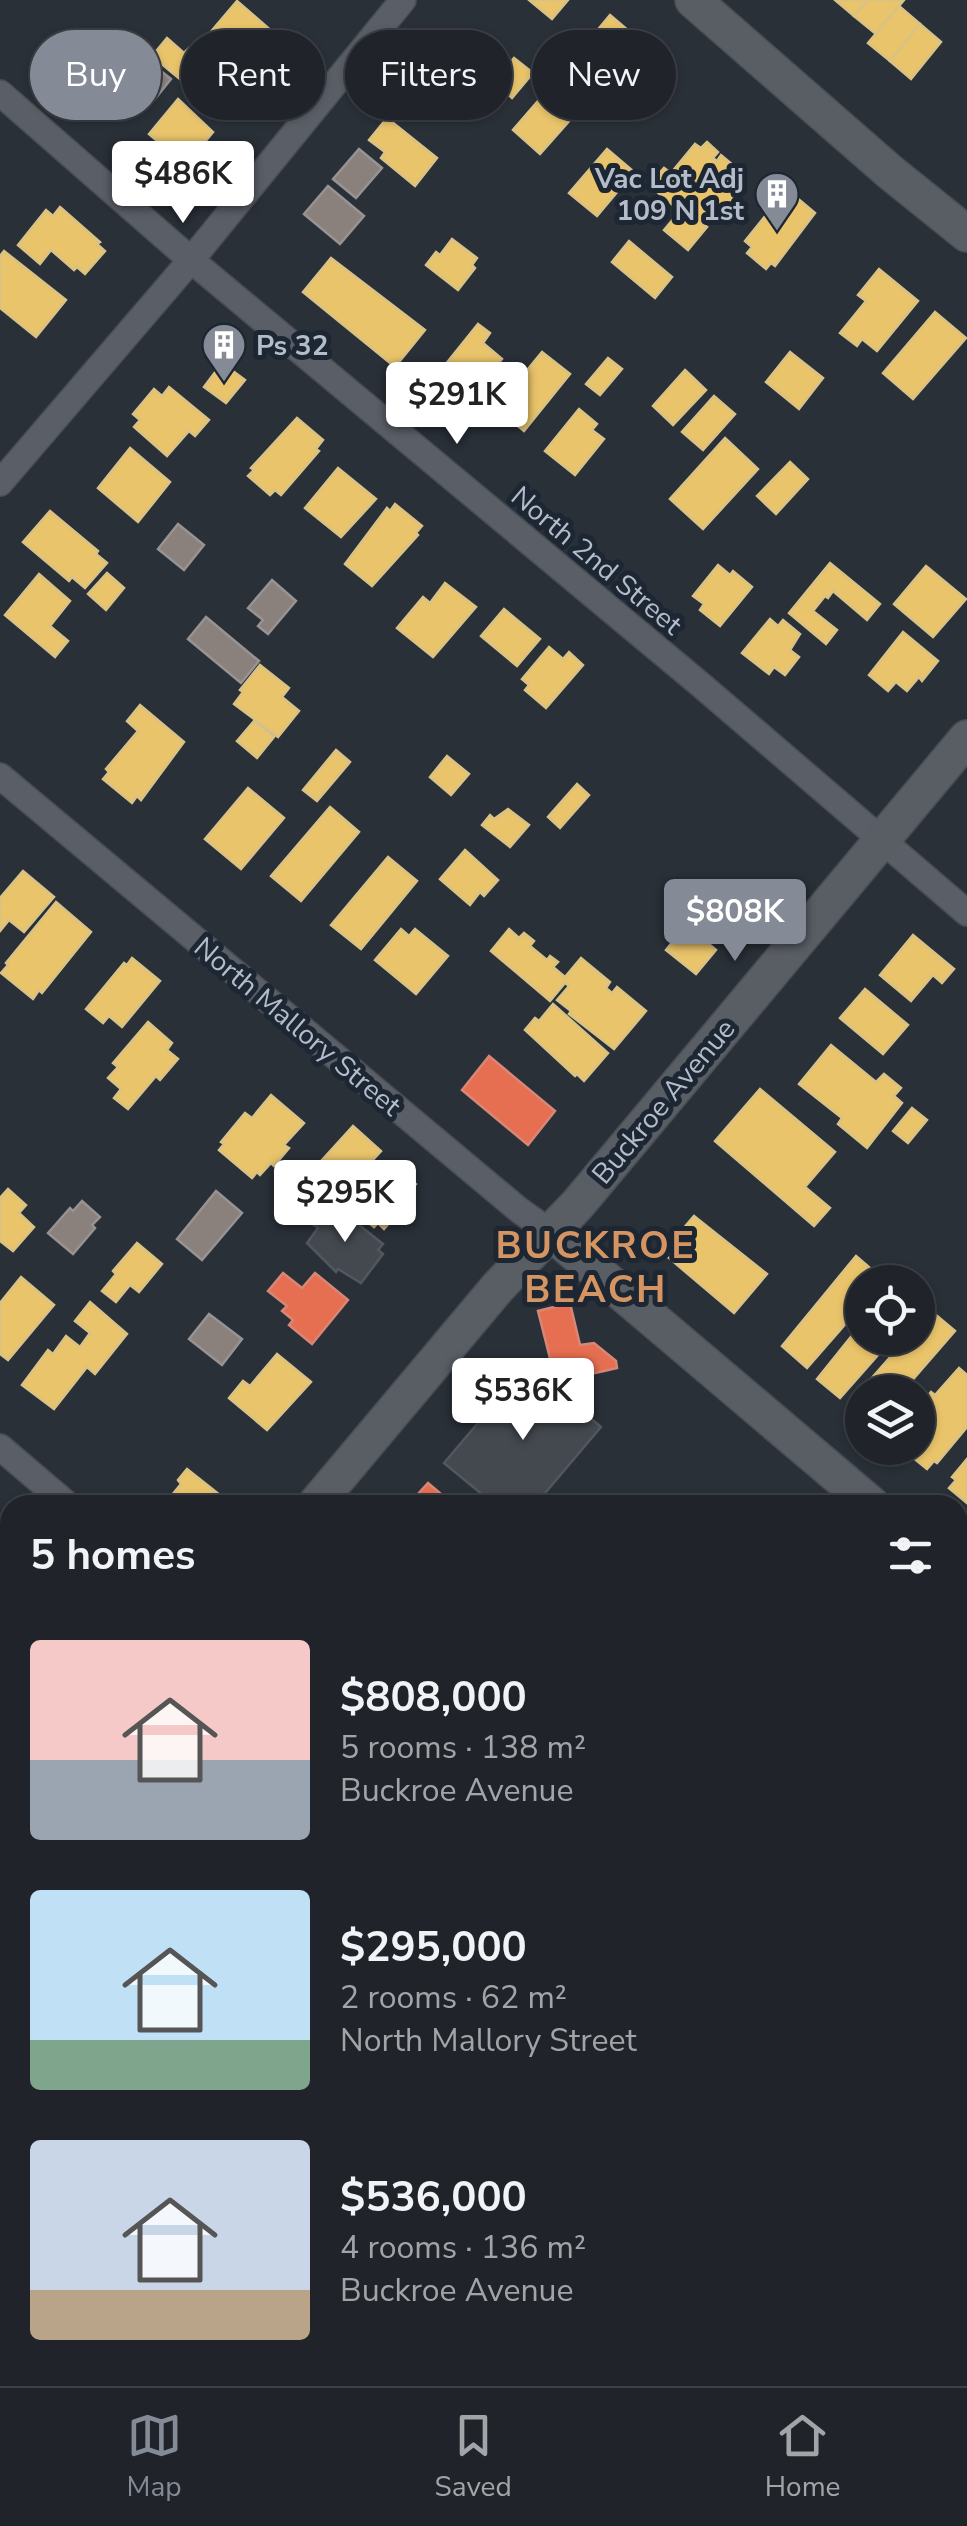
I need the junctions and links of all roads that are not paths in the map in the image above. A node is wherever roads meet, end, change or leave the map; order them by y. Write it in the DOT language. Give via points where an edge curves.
graph roads {
  1 [pos="402,0"];
  2 [pos="693,0"];
  3 [pos="0,93"];
  4 [pos="967,234"];
  5 [pos="191,260"];
  6 [pos="0,483"];
  7 [pos="967,738"];
  8 [pos="0,776"];
  9 [pos="881,841"];
  10 [pos="967,913"];
  11 [pos="550,1232"];
  12 [pos="0,1448"];
  13 [pos="56,1495"];
  14 [pos="323,1495"];
  15 [pos="860,1495"];
  1 -- 5 [label="street"];
  2 -- 4 [label="street"];
  3 -- 5 [label="street, North 2nd Street"];
  5 -- 6 [label="street"];
  5 -- 9 [label="street, North 2nd Street"];
  7 -- 9 [label="street, Buckroe Avenue"];
  8 -- 11 [label="street, North Mallory Street"];
  9 -- 10 [label="street, North 2nd Street"];
  9 -- 11 [label="street, Buckroe Avenue"];
  11 -- 14 [label="street, Buckroe Avenue"];
  11 -- 15 [label="street, North Mallory Street"];
  12 -- 13 [label="street"];
}
